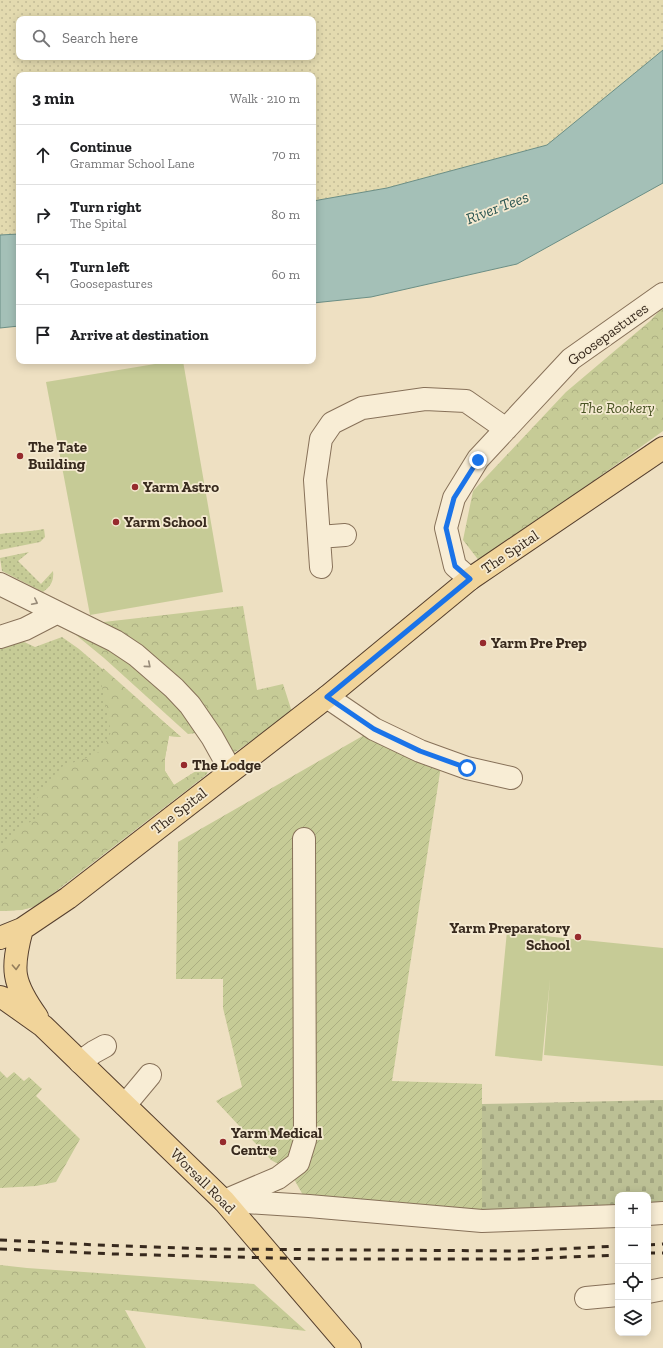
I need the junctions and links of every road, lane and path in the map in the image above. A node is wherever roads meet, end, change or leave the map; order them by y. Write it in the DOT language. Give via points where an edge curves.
graph roads {
  1 [pos="663,294"];
  2 [pos="506,429"];
  3 [pos="663,448"];
  4 [pos="344,535"];
  5 [pos="319,537"];
  6 [pos="321,567"];
  7 [pos="470,579"];
  8 [pos="0,584"];
  9 [pos="56,613"];
  10 [pos="0,637"];
  11 [pos="327,697"];
  12 [pos="231,771"];
  13 [pos="511,778"];
  14 [pos="304,839"];
  15 [pos="22,929"];
  16 [pos="0,938"];
  17 [pos="0,997"];
  18 [pos="43,1026"];
  19 [pos="105,1046"];
  20 [pos="80,1062"];
  21 [pos="150,1075"];
  22 [pos="125,1105"];
  23 [pos="224,1201"];
  24 [pos="663,1213"];
  25 [pos="651,1214"];
  26 [pos="615,1216"];
  27 [pos="663,1289"];
  28 [pos="651,1291"];
  29 [pos="615,1295"];
  30 [pos="586,1298"];
  31 [pos="345,1346"];
  1 -- 2 [label="street, Goosepastures" via="572,359"];
  2 -- 5 [label="street" via="466,400 425,398 362,408 332,423 321,439 315,480"];
  2 -- 7 [label="street, Goosepastures" via="478,460 454,498 446,528 455,566"];
  3 -- 7 [label="main road, The Spital"];
  4 -- 5 [label="street"];
  5 -- 6 [label="street"];
  7 -- 11 [label="main road, The Spital"];
  8 -- 9 [label="street, one-way"];
  9 -- 10 [label="street" via="25,629"];
  9 -- 12 [label="street, one-way" via="124,646 174,688 190,705 212,737"];
  11 -- 12 [label="main road, The Spital"];
  11 -- 13 [label="street" via="374,729 420,751 467,768"];
  12 -- 15 [label="main road, The Spital" via="68,898"];
  14 -- 23 [label="street" via="305,1140 298,1163 284,1174"];
  15 -- 16 [label="main road, The Spital"];
  15 -- 18 [label="main road, Worsall Road, one-way" via="16,953 18,984 23,997"];
  17 -- 18 [label="main road, Worsall Road"];
  18 -- 20 [label="main road, Worsall Road"];
  19 -- 20 [label="street"];
  20 -- 22 [label="main road, Worsall Road"];
  21 -- 22 [label="street"];
  22 -- 23 [label="main road, Worsall Road"];
  23 -- 26 [label="street" via="482,1221"];
  23 -- 31 [label="main road, Worsall Road"];
  24 -- 25 [label="street"];
  27 -- 28 [label="street"];
  29 -- 30 [label="street"];
}
